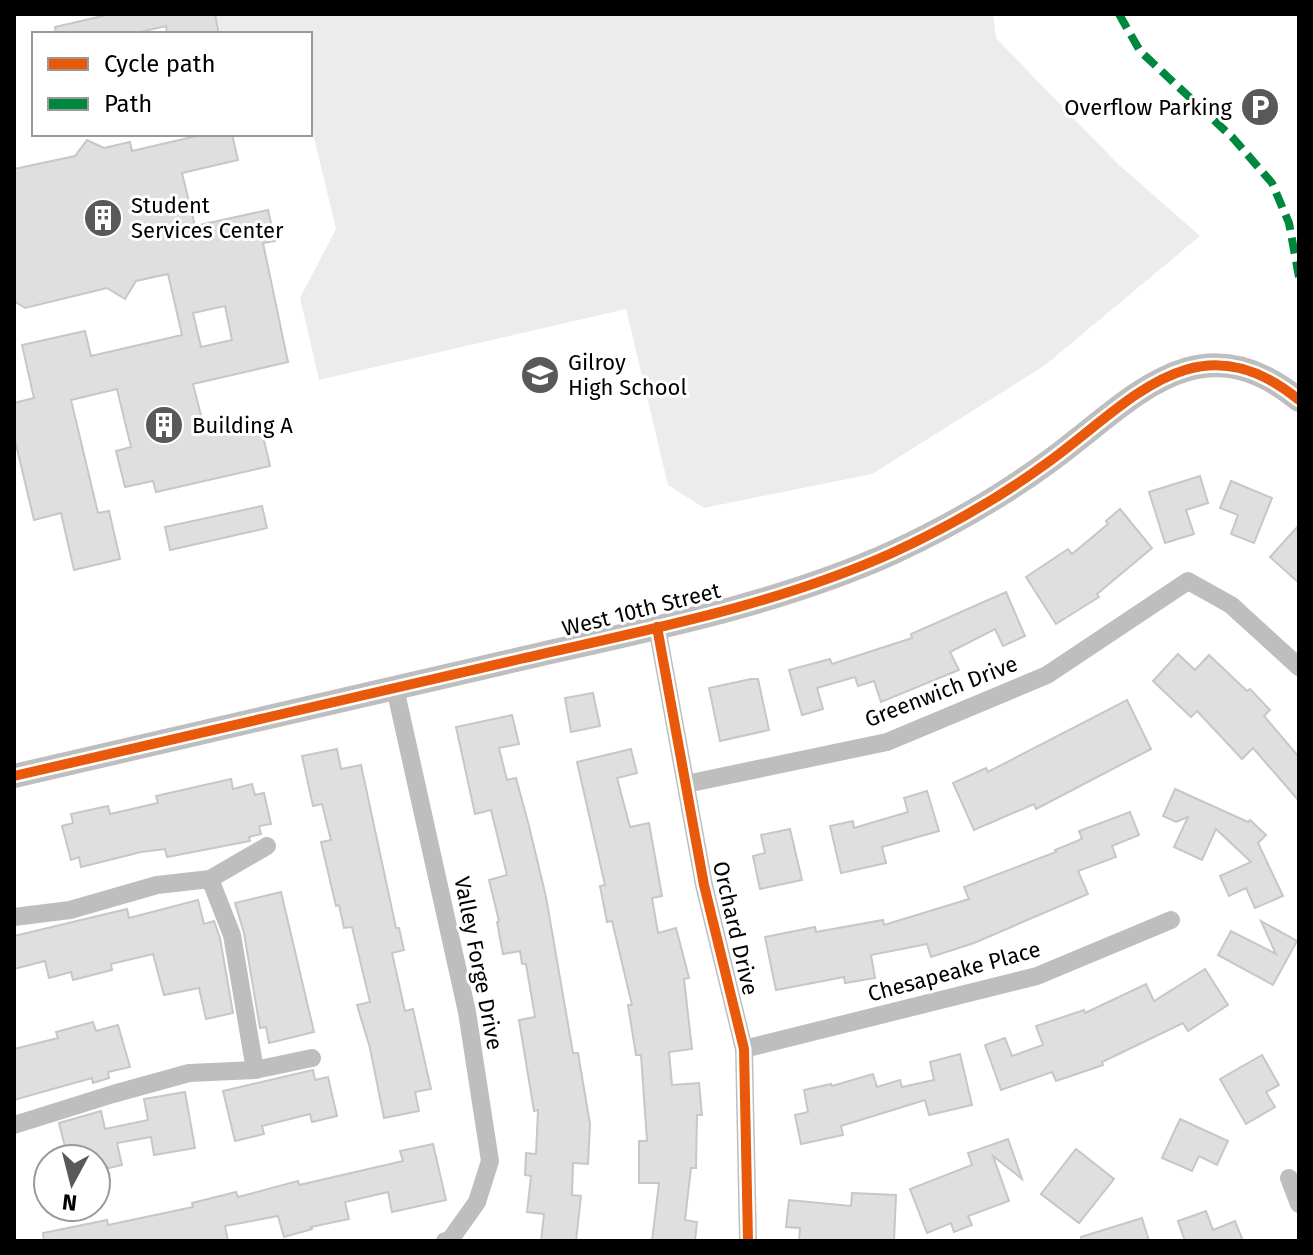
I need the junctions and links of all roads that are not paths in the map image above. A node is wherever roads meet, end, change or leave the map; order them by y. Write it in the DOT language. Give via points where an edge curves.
graph roads {
  1 [pos="1299,400"];
  2 [pos="657,627"];
  3 [pos="1299,667"];
  4 [pos="395,688"];
  5 [pos="14,776"];
  6 [pos="686,784"];
  7 [pos="267,846"];
  8 [pos="210,879"];
  9 [pos="14,917"];
  10 [pos="1171,920"];
  11 [pos="744,1049"];
  12 [pos="312,1058"];
  13 [pos="255,1070"];
  14 [pos="14,1125"];
  15 [pos="1289,1178"];
  16 [pos="1299,1204"];
  17 [pos="448,1240"];
  18 [pos="748,1241"];
  1 -- 2 [label="street, West 10th Street" via="1263,376 1229,366 1194,367 1141,390 1018,484 891,553 794,590"];
  2 -- 4 [label="street, West 10th Street"];
  2 -- 6 [label="street, Orchard Drive"];
  3 -- 6 [label="street, Greenwich Drive" via="1231,605 1188,581 1047,675 887,742"];
  4 -- 5 [label="street, West 10th Street"];
  4 -- 17 [label="street, Valley Forge Drive" via="467,1012 490,1161 477,1202"];
  6 -- 11 [label="street, Orchard Drive" via="704,885"];
  7 -- 8 [label="street"];
  8 -- 9 [label="street" via="157,885 70,910"];
  8 -- 13 [label="street" via="232,935"];
  10 -- 11 [label="street, Chesapeake Place" via="1037,976"];
  11 -- 18 [label="street, Orchard Drive"];
  12 -- 13 [label="street"];
  13 -- 14 [label="street" via="189,1073"];
  15 -- 16 [label="street"];
}
